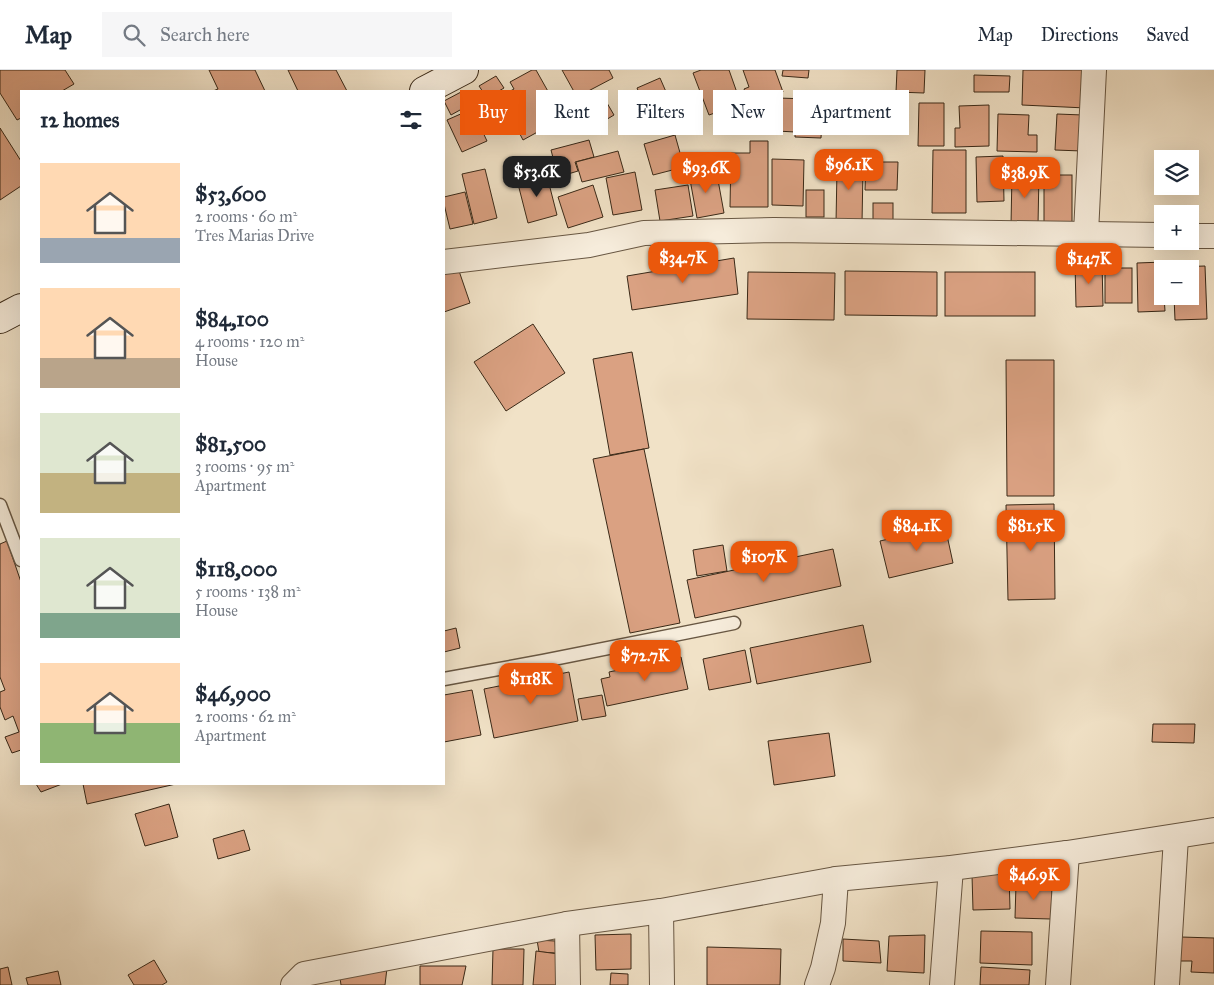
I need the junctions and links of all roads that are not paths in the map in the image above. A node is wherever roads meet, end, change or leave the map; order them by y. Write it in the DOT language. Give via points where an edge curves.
graph roads {
  1 [pos="464,70"];
  2 [pos="1094,70"];
  3 [pos="426,90"];
  4 [pos="1086,233"];
  5 [pos="1154,235"];
  6 [pos="1199,236"];
  7 [pos="1214,236"];
  8 [pos="445,262"];
  9 [pos="20,309"];
  10 [pos="0,319"];
  11 [pos="0,505"];
  12 [pos="20,557"];
  13 [pos="734,623"];
  14 [pos="445,679"];
  15 [pos="1214,830"];
  16 [pos="1176,837"];
  17 [pos="1068,853"];
  18 [pos="951,868"];
  19 [pos="836,879"];
  20 [pos="660,911"];
  21 [pos="567,924"];
  22 [pos="293,985"];
  23 [pos="568,985"];
  24 [pos="662,985"];
  25 [pos="816,985"];
  26 [pos="942,985"];
  27 [pos="1058,985"];
  28 [pos="1167,985"];
  1 -- 3 [label="main road"];
  2 -- 4 [label="street"];
  4 -- 5 [label="street"];
  4 -- 8 [label="street" via="774,230 644,233 589,245"];
  6 -- 7 [label="street"];
  9 -- 10 [label="main road"];
  11 -- 12 [label="lane"];
  13 -- 14 [label="lane"];
  15 -- 16 [label="street"];
  16 -- 17 [label="street"];
  16 -- 28 [label="street"];
  17 -- 18 [label="street"];
  17 -- 27 [label="street"];
  18 -- 19 [label="street"];
  18 -- 26 [label="street"];
  19 -- 20 [label="street"];
  19 -- 25 [label="street" via="832,923 823,968"];
  20 -- 21 [label="street"];
  20 -- 24 [label="street"];
  21 -- 22 [label="street" via="304,974"];
  21 -- 23 [label="street"];
}
